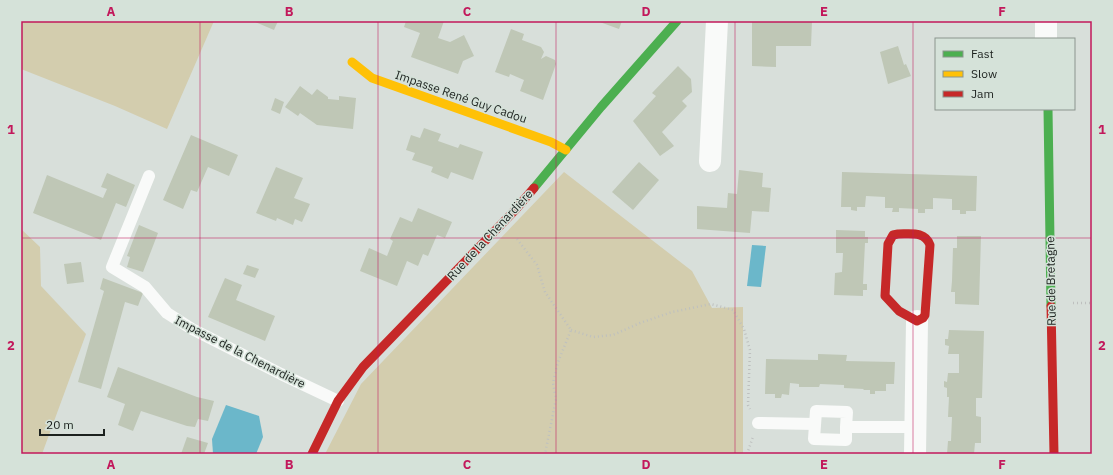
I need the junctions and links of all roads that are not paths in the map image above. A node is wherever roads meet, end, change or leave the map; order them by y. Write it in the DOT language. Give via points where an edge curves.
graph roads {
  1 [pos="677,21"];
  2 [pos="717,21"];
  3 [pos="1046,21"];
  4 [pos="1046,38"];
  5 [pos="352,62"];
  6 [pos="1048,110"];
  7 [pos="566,150"];
  8 [pos="710,161"];
  9 [pos="149,176"];
  10 [pos="917,322"];
  11 [pos="338,401"];
  12 [pos="758,423"];
  13 [pos="815,424"];
  14 [pos="846,427"];
  15 [pos="916,427"];
  16 [pos="312,454"];
  17 [pos="915,454"];
  18 [pos="1054,454"];
  1 -- 7 [label="street, Rue de la Chenardière"];
  2 -- 8 [label="street"];
  3 -- 4 [label="street"];
  5 -- 7 [label="street, Impasse René Guy Cadou" via="372,78"];
  6 -- 18 [label="street, Rue de Bretagne"];
  7 -- 11 [label="street, Rue de la Chenardière" via="503,222 363,367"];
  9 -- 11 [label="lane, Impasse de la Chenardière" via="112,267 145,287 167,313 192,329"];
  10 -- 10 [label="street" via="925,315 929,240 922,234 893,235 888,244 885,296 898,311"];
  10 -- 15 [label="street"];
  11 -- 16 [label="street, Rue de la Chenardière"];
  12 -- 13 [label="lane"];
  13 -- 14 [label="lane" via="816,411 847,412"];
  13 -- 14 [label="lane" via="814,439 846,440"];
  14 -- 15 [label="lane"];
  15 -- 17 [label="street"];
}
